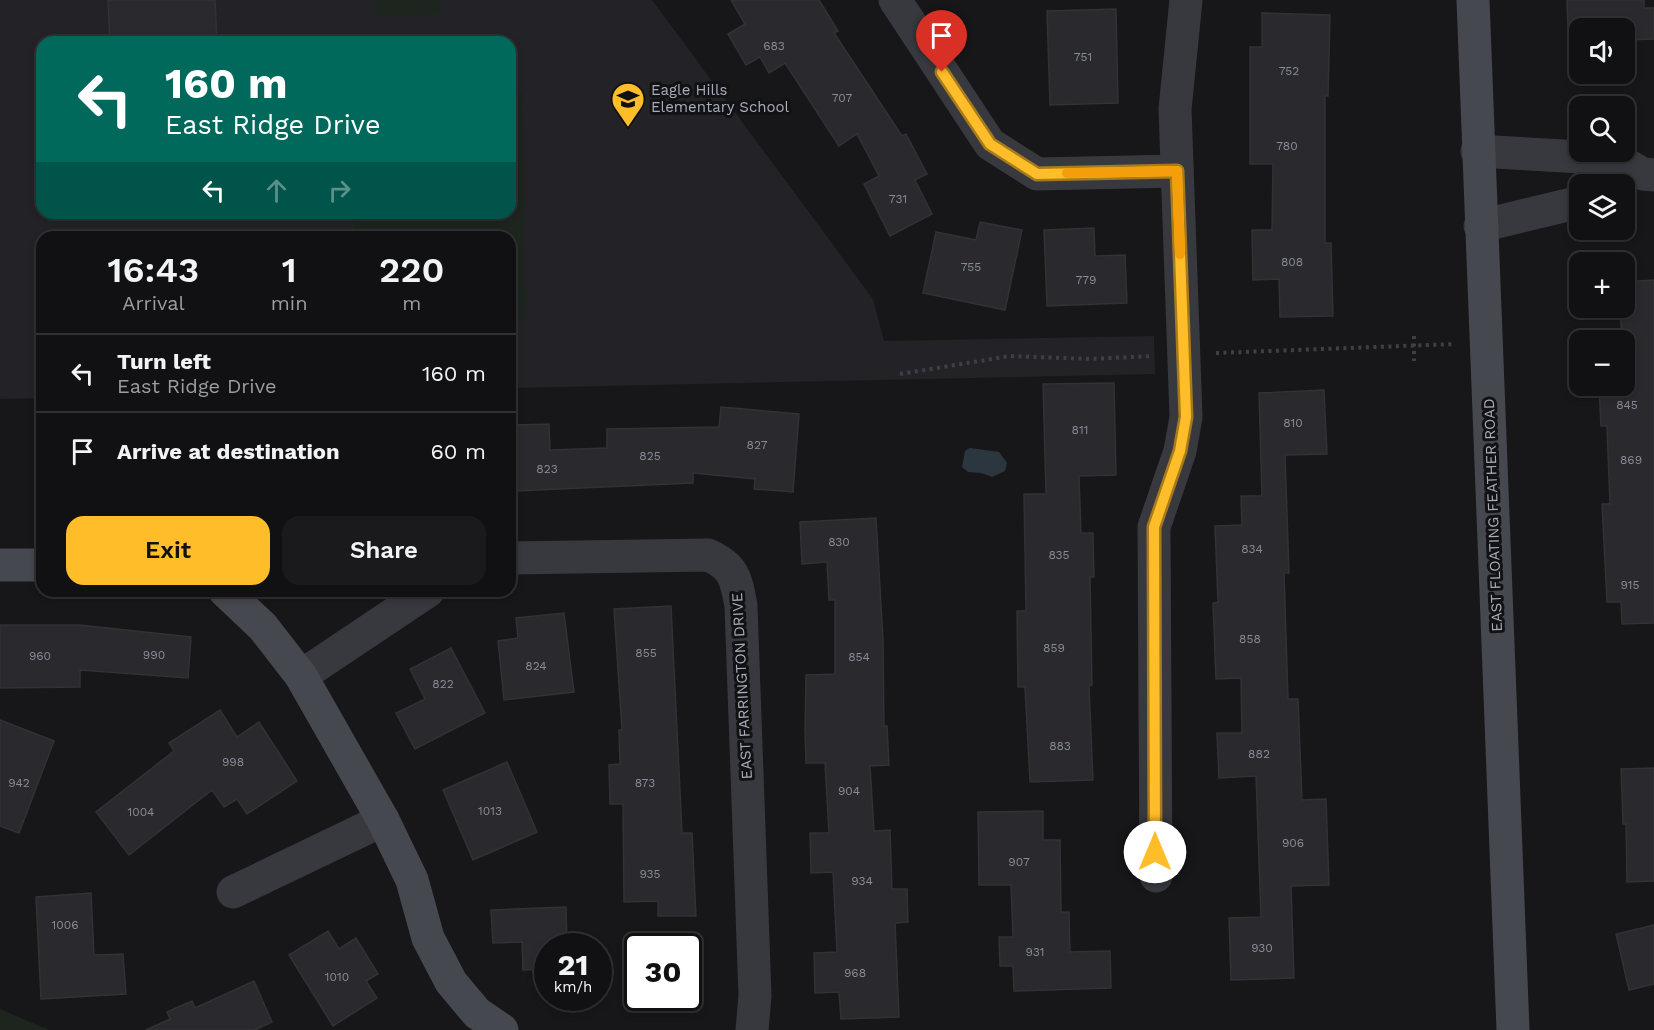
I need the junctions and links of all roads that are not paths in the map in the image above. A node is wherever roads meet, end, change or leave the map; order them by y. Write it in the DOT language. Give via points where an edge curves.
graph roads {
  1 [pos="895,0"];
  2 [pos="1186,0"];
  3 [pos="1473,0"];
  4 [pos="1477,151"];
  5 [pos="1177,171"];
  6 [pos="1641,179"];
  7 [pos="1569,205"];
  8 [pos="1480,226"];
  9 [pos="516,558"];
  10 [pos="0,565"];
  11 [pos="36,565"];
  12 [pos="231,597"];
  13 [pos="419,597"];
  14 [pos="301,676"];
  15 [pos="383,820"];
  16 [pos="1155,876"];
  17 [pos="233,892"];
  18 [pos="502,1030"];
  19 [pos="752,1030"];
  20 [pos="1513,1030"];
  1 -- 5 [label="street" via="990,144 1037,174"];
  2 -- 5 [label="street" via="1175,109"];
  3 -- 4 [label="main road, EAST FLOATING FEATHER ROAD"];
  4 -- 6 [label="street" via="1617,159"];
  4 -- 8 [label="main road, EAST FLOATING FEATHER ROAD"];
  5 -- 16 [label="street" via="1186,417 1180,451 1154,527"];
  7 -- 8 [label="street"];
  8 -- 20 [label="main road, EAST FLOATING FEATHER ROAD"];
  9 -- 19 [label="street, EAST FARRINGTON DRIVE" via="708,555 726,563 736,581 741,606 755,984"];
  10 -- 11 [label="main road"];
  12 -- 14 [label="main road" via="263,627"];
  13 -- 14 [label="street"];
  14 -- 15 [label="main road"];
  15 -- 17 [label="street"];
  15 -- 18 [label="main road" via="412,880 428,938 451,982 477,1013"];
}
